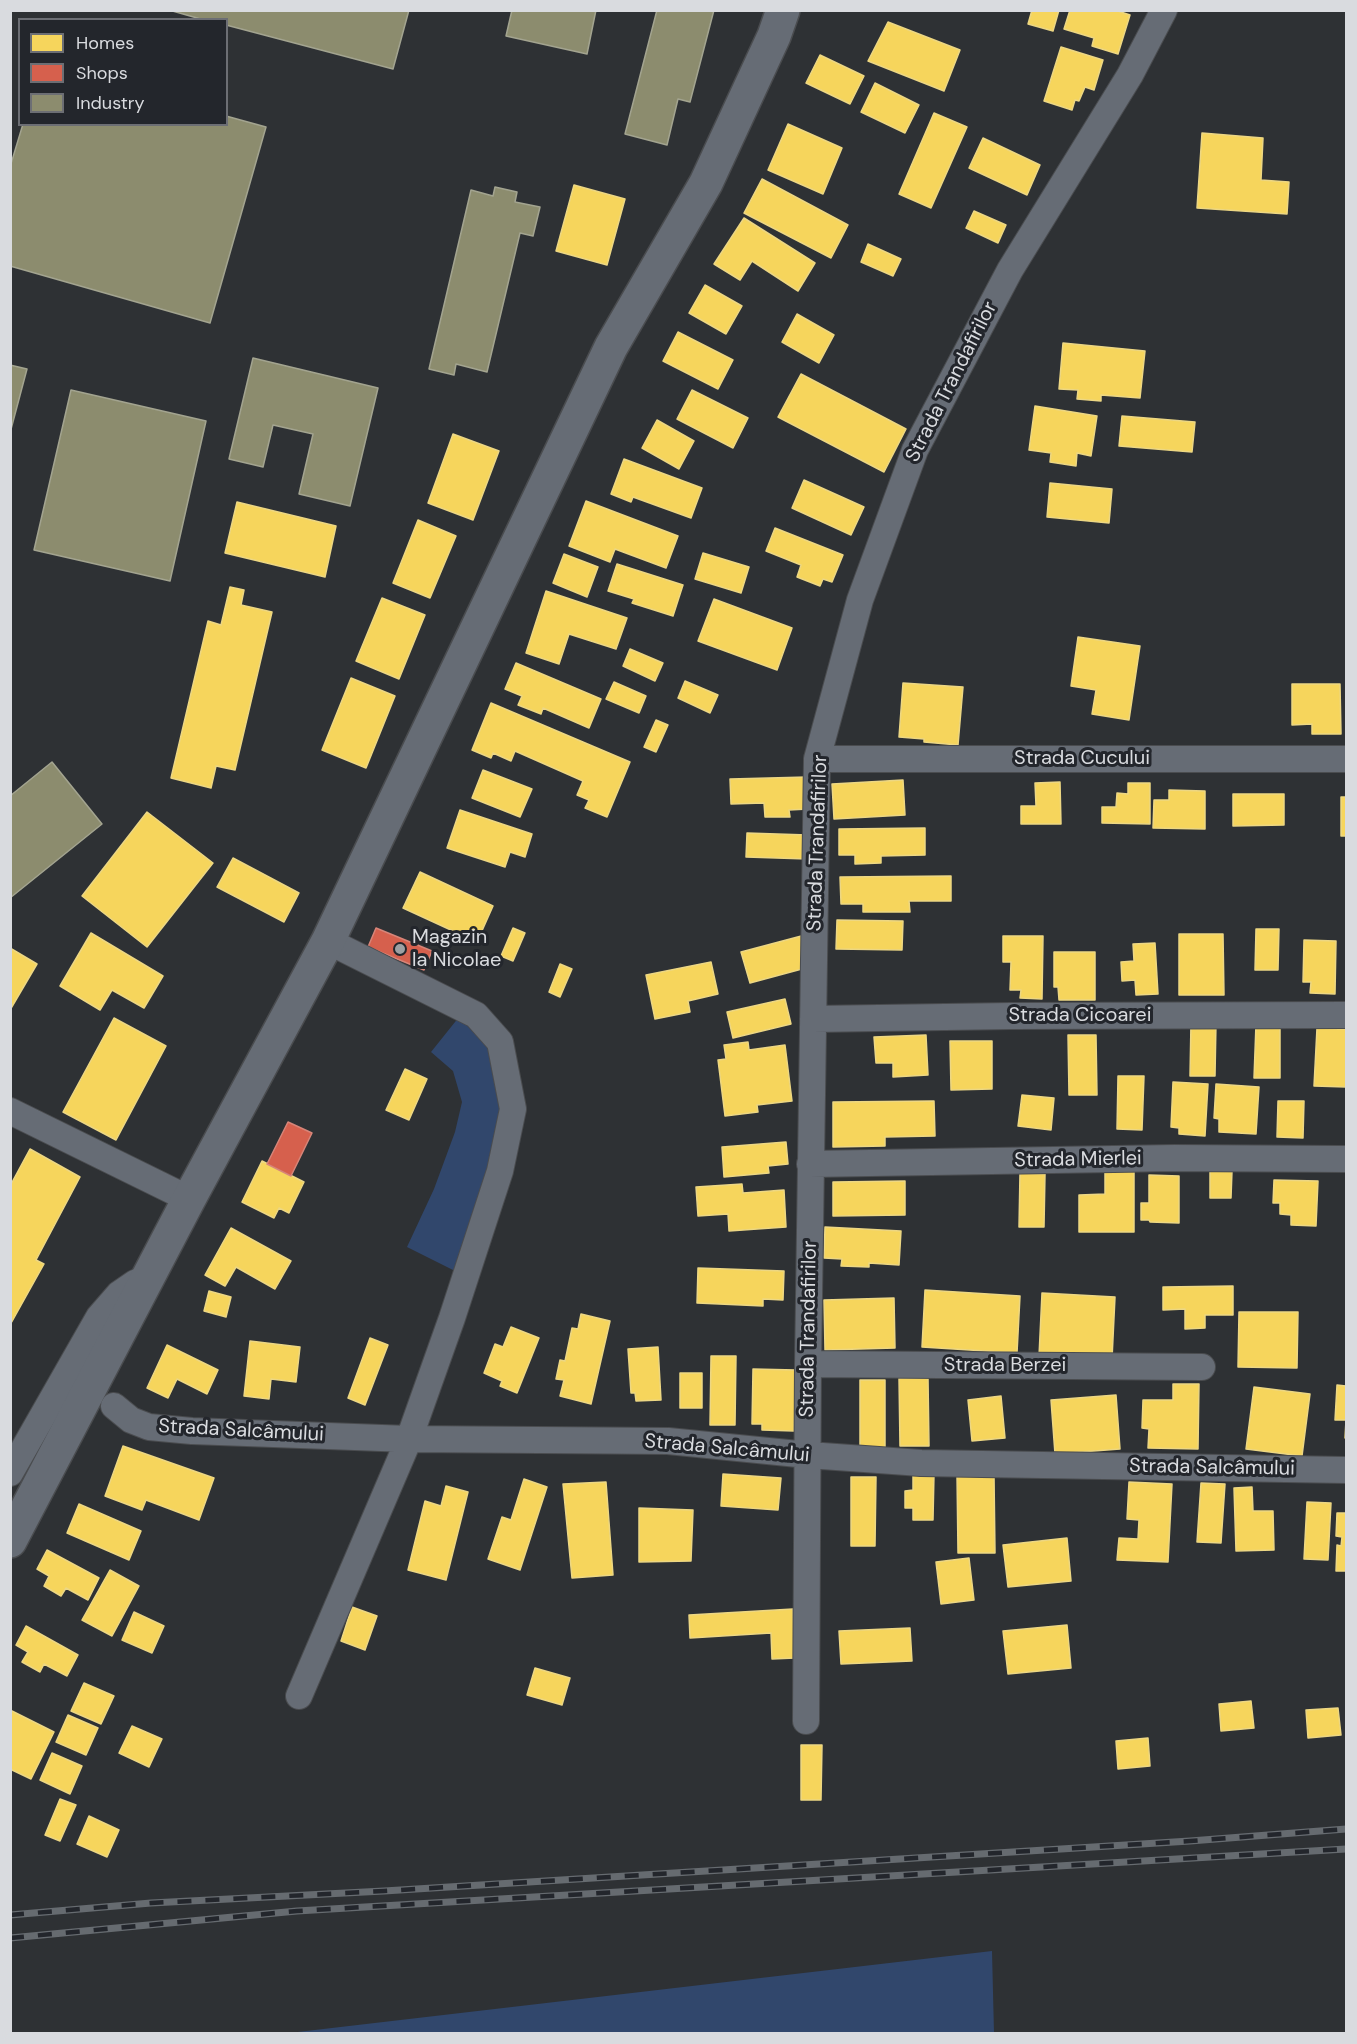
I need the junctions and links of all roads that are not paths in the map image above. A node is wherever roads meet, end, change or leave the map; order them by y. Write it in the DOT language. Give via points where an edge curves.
graph roads {
  1 [pos="783,10"];
  2 [pos="1164,10"];
  3 [pos="817,759"];
  4 [pos="1347,759"];
  5 [pos="328,941"];
  6 [pos="1347,1016"];
  7 [pos="813,1019"];
  8 [pos="10,1111"];
  9 [pos="1347,1159"];
  10 [pos="810,1164"];
  11 [pos="189,1199"];
  12 [pos="148,1278"];
  13 [pos="808,1364"];
  14 [pos="1202,1367"];
  15 [pos="114,1406"];
  16 [pos="409,1439"];
  17 [pos="808,1455"];
  18 [pos="1347,1470"];
  19 [pos="10,1473"];
  20 [pos="10,1541"];
  21 [pos="299,1696"];
  22 [pos="806,1721"];
  1 -- 5 [label="main road" via="706,183 612,347"];
  2 -- 3 [label="street, Strada Trandafirilor" via="1130,75 1010,270 915,450 860,600"];
  3 -- 4 [label="street, Strada Cucului"];
  3 -- 7 [label="street, Strada Trandafirilor"];
  5 -- 11 [label="main road"];
  5 -- 16 [label="street" via="476,1016 500,1042 513,1109 500,1171"];
  6 -- 7 [label="street, Strada Cicoarei"];
  7 -- 10 [label="street, Strada Trandafirilor"];
  8 -- 11 [label="street"];
  9 -- 10 [label="street, Strada Mierlei"];
  10 -- 13 [label="street, Strada Trandafirilor"];
  11 -- 12 [label="main road"];
  12 -- 19 [label="street" via="119,1294 99,1317"];
  12 -- 20 [label="main road"];
  13 -- 14 [label="street, Strada Berzei"];
  13 -- 17 [label="street, Strada Trandafirilor"];
  15 -- 16 [label="street, Strada Salcâmului" via="148,1427"];
  16 -- 17 [label="street, Strada Salcâmului" via="668,1442"];
  16 -- 21 [label="street"];
  17 -- 18 [label="street, Strada Salcâmului" via="921,1462"];
  17 -- 22 [label="street, Strada Trandafirilor"];
}
